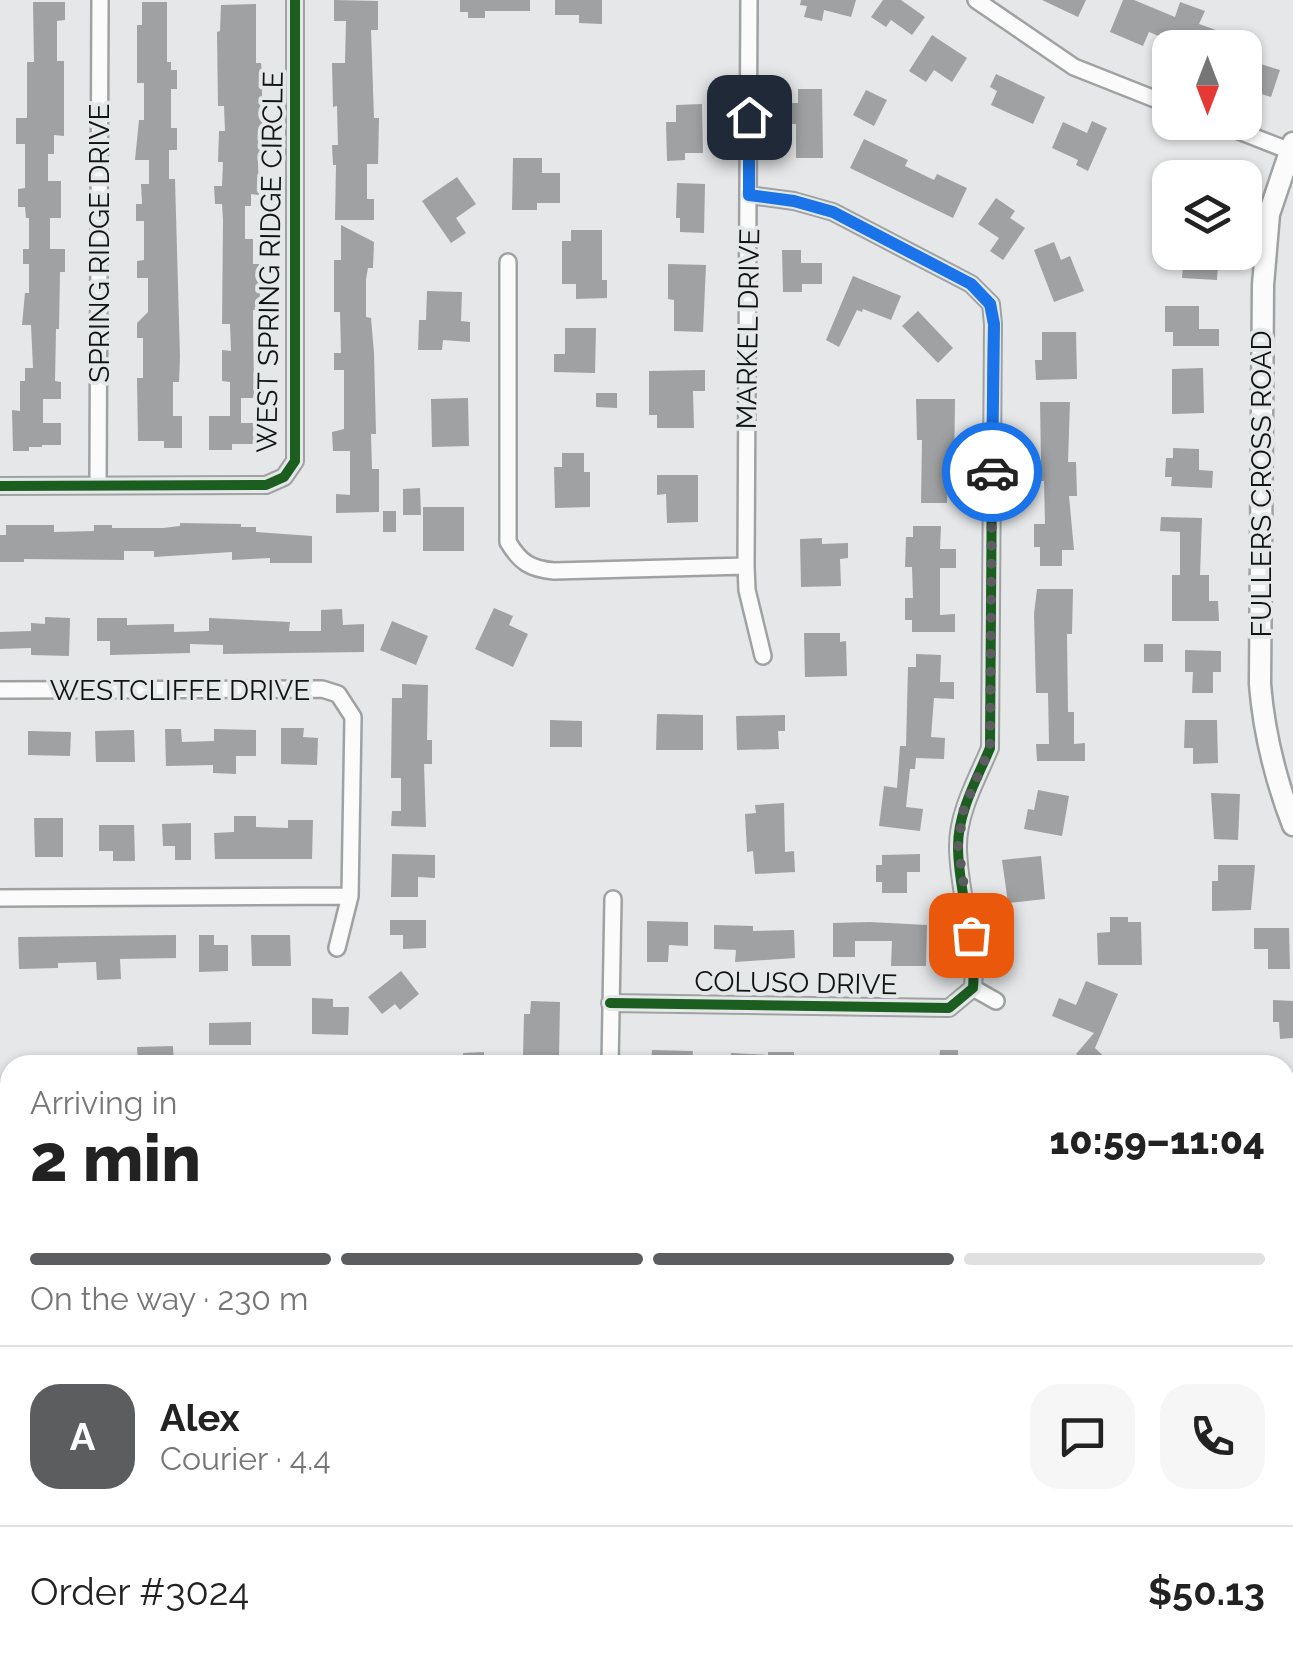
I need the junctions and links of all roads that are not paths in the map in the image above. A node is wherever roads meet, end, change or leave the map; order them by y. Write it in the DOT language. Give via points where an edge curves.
graph roads {
  1 [pos="100,0"];
  2 [pos="295,0"];
  3 [pos="750,0"];
  4 [pos="976,0"];
  5 [pos="1152,98"];
  6 [pos="1262,137"];
  7 [pos="1291,147"];
  8 [pos="749,195"];
  9 [pos="508,262"];
  10 [pos="98,485"];
  11 [pos="0,486"];
  12 [pos="746,566"];
  13 [pos="763,656"];
  14 [pos="0,690"];
  15 [pos="1293,825"];
  16 [pos="350,896"];
  17 [pos="0,898"];
  18 [pos="613,899"];
  19 [pos="337,948"];
  20 [pos="973,988"];
  21 [pos="996,1001"];
  22 [pos="610,1003"];
  23 [pos="610,1055"];
  1 -- 10 [label="street, SPRING RIDGE DRIVE"];
  2 -- 10 [label="street, WEST SPRING RIDGE CIRCLE" via="294,461 284,477 266,484"];
  3 -- 8 [label="street, MARKEL DRIVE"];
  4 -- 5 [label="street" via="1074,67"];
  6 -- 7 [label="street"];
  7 -- 15 [label="street, FULLERS CROSS ROAD" via="1269,214 1263,284 1260,684 1274,777"];
  8 -- 12 [label="street, MARKEL DRIVE"];
  8 -- 20 [label="street" via="833,212 971,284 990,304 990,748 964,808 958,845"];
  9 -- 12 [label="street" via="508,542 519,560 554,571"];
  10 -- 11 [label="street, WEST SPRING RIDGE CIRCLE"];
  12 -- 13 [label="street, MARKEL DRIVE"];
  14 -- 16 [label="street, WESTCLIFFE DRIVE" via="338,694 353,717"];
  16 -- 17 [label="street"];
  16 -- 19 [label="street, WESTCLIFFE DRIVE"];
  18 -- 22 [label="street"];
  20 -- 21 [label="street"];
  20 -- 22 [label="street, COLUSO DRIVE" via="949,1008"];
  22 -- 23 [label="street"];
}
